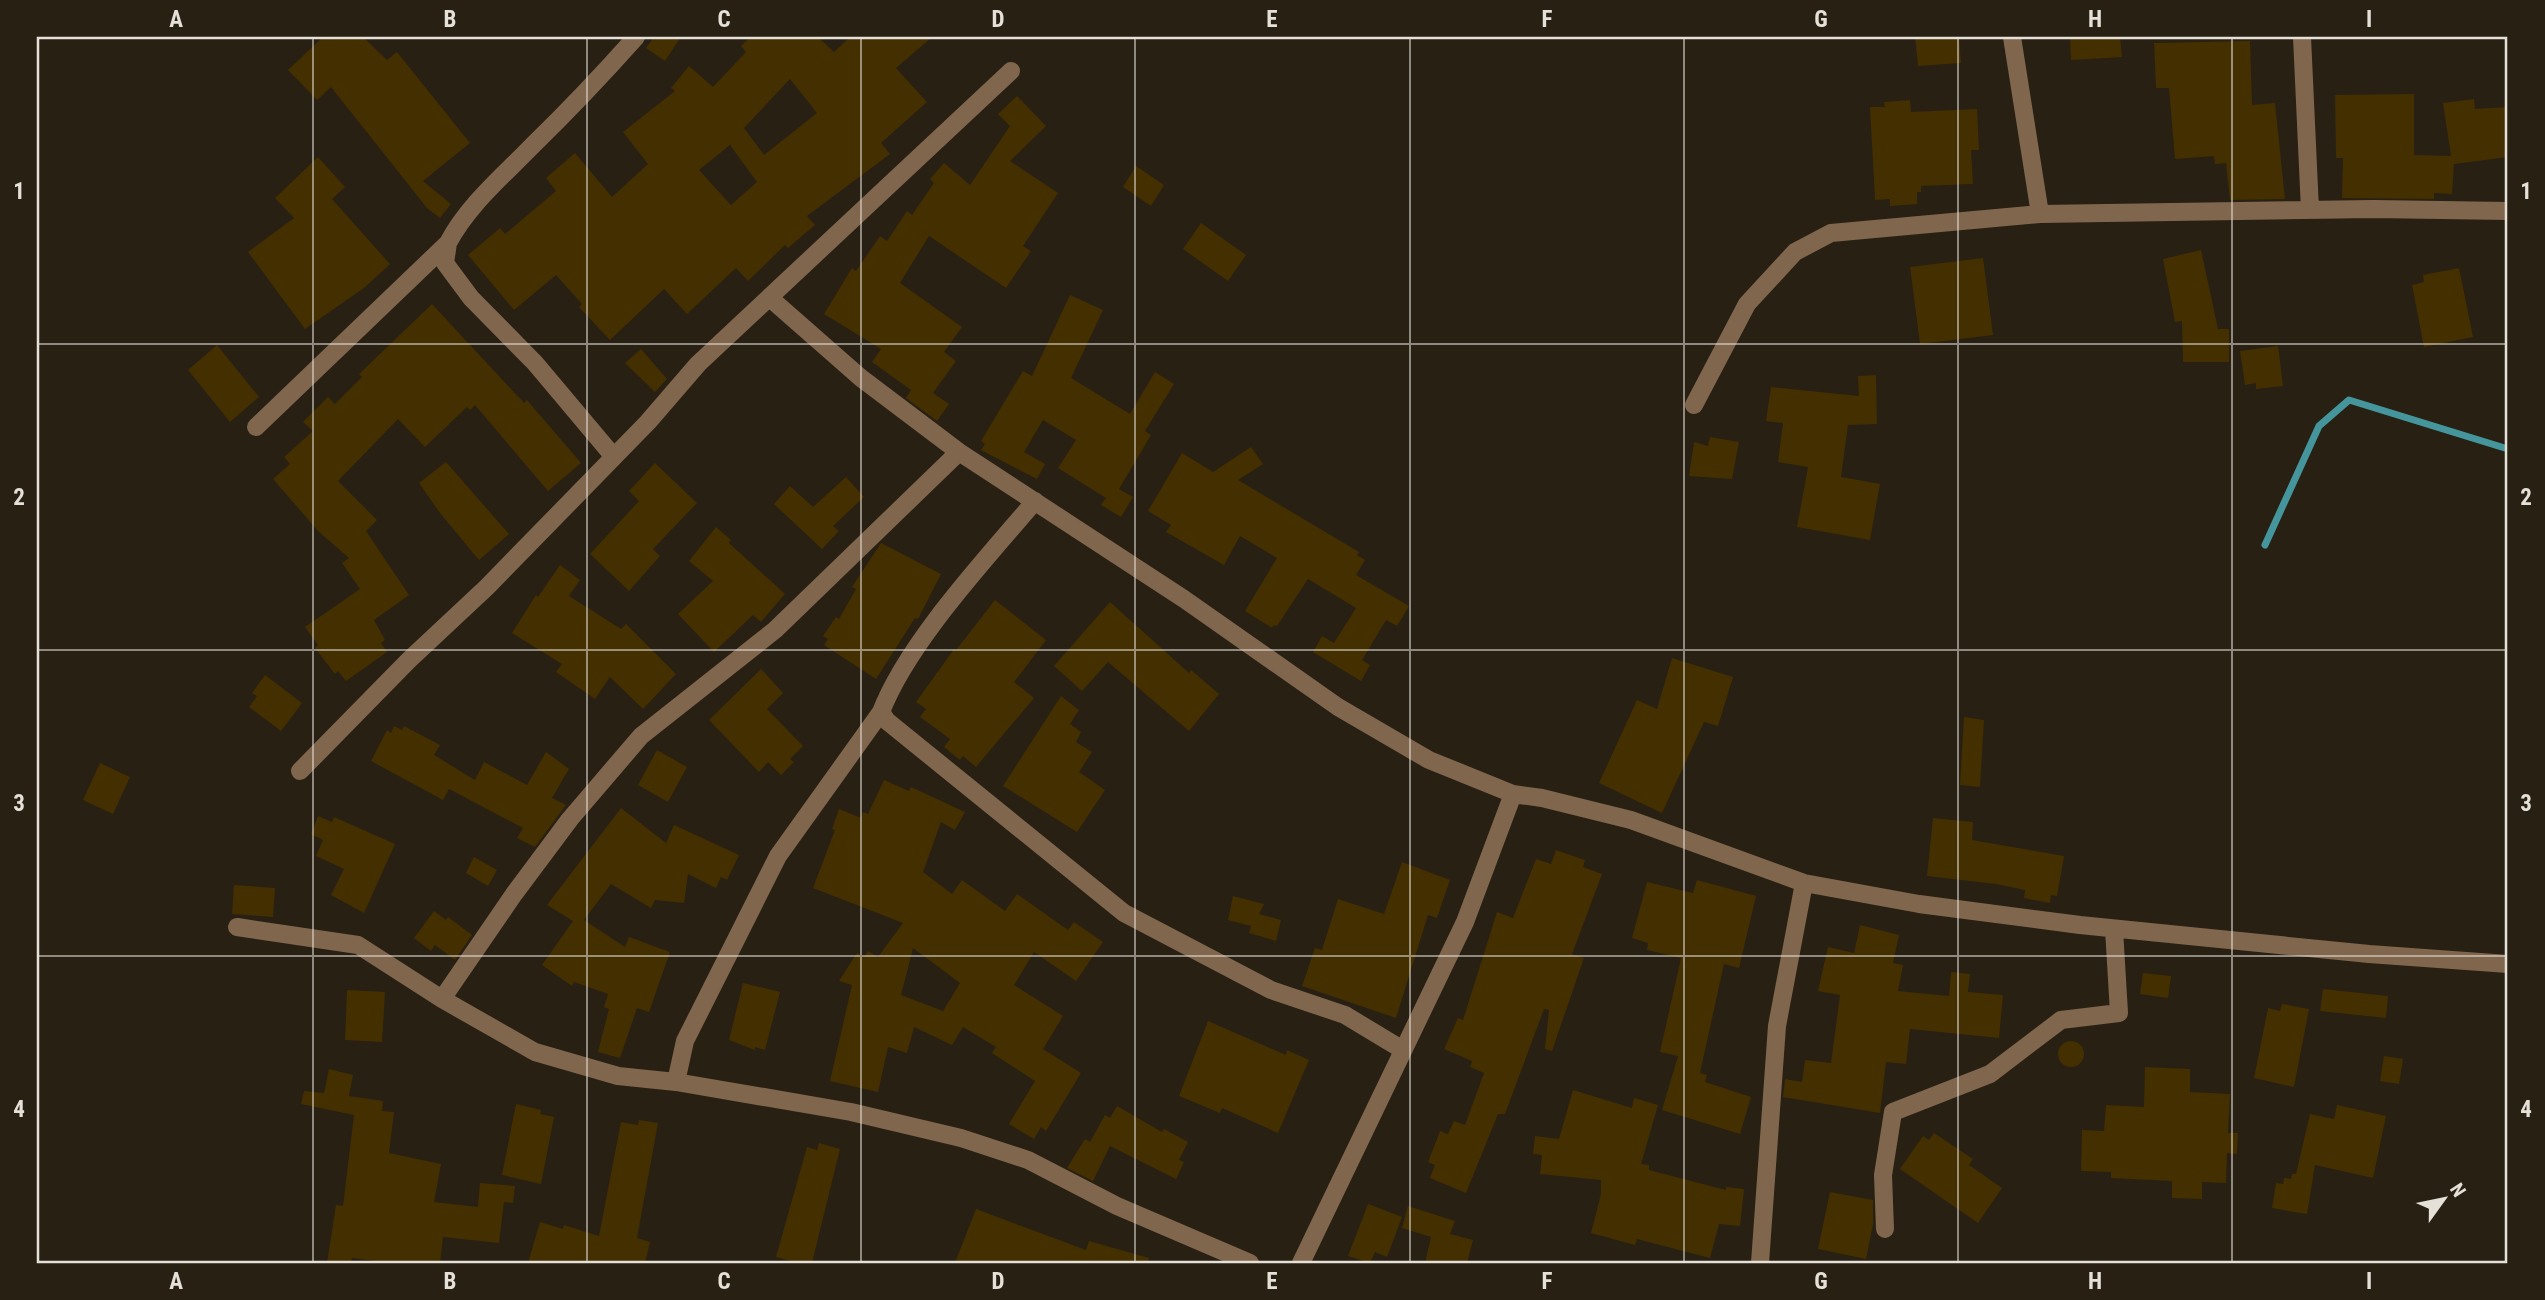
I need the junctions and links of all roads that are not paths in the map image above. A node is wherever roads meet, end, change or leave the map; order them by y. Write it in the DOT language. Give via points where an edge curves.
graph roads {
  1 [pos="636,37"];
  2 [pos="2012,37"];
  3 [pos="2302,37"];
  4 [pos="1011,71"];
  5 [pos="2310,210"];
  6 [pos="2508,211"];
  7 [pos="2040,214"];
  8 [pos="448,243"];
  9 [pos="771,299"];
  10 [pos="1693,405"];
  11 [pos="256,427"];
  12 [pos="959,452"];
  13 [pos="614,457"];
  14 [pos="1035,501"];
  15 [pos="881,712"];
  16 [pos="300,771"];
  17 [pos="1513,794"];
  18 [pos="1804,883"];
  19 [pos="237,927"];
  20 [pos="2114,929"];
  21 [pos="2508,964"];
  22 [pos="442,999"];
  23 [pos="1403,1049"];
  24 [pos="676,1082"];
  25 [pos="1885,1229"];
  26 [pos="1250,1263"];
  27 [pos="1301,1263"];
  28 [pos="1760,1263"];
  1 -- 8 [label="street" via="485,193 456,226"];
  2 -- 7 [label="street"];
  3 -- 5 [label="street"];
  4 -- 9 [label="street"];
  5 -- 6 [label="street"];
  5 -- 7 [label="street"];
  7 -- 10 [label="street" via="1831,233 1794,252 1747,304"];
  8 -- 11 [label="street"];
  8 -- 13 [label="street" via="445,263 471,298 535,363"];
  9 -- 12 [label="street" via="861,378"];
  9 -- 13 [label="street" via="698,364"];
  12 -- 14 [label="street"];
  12 -- 22 [label="street" via="775,630 640,736 570,819"];
  13 -- 16 [label="street"];
  14 -- 15 [label="street" via="911,657"];
  14 -- 17 [label="street" via="1338,707 1429,760"];
  15 -- 23 [label="street" via="1124,913 1271,990 1345,1016"];
  15 -- 24 [label="street" via="778,856 685,1041"];
  17 -- 18 [label="street" via="1631,820"];
  17 -- 23 [label="street" via="1465,922"];
  18 -- 20 [label="street" via="1919,904"];
  18 -- 28 [label="street" via="1777,1026"];
  19 -- 22 [label="street" via="358,945"];
  20 -- 21 [label="street"];
  20 -- 25 [label="street" via="2119,1013 2061,1020 1990,1074 1893,1112 1883,1175"];
  22 -- 24 [label="street" via="535,1052 618,1076"];
  23 -- 27 [label="street"];
  24 -- 26 [label="street" via="851,1112 961,1138 1028,1160 1117,1206"];
}
